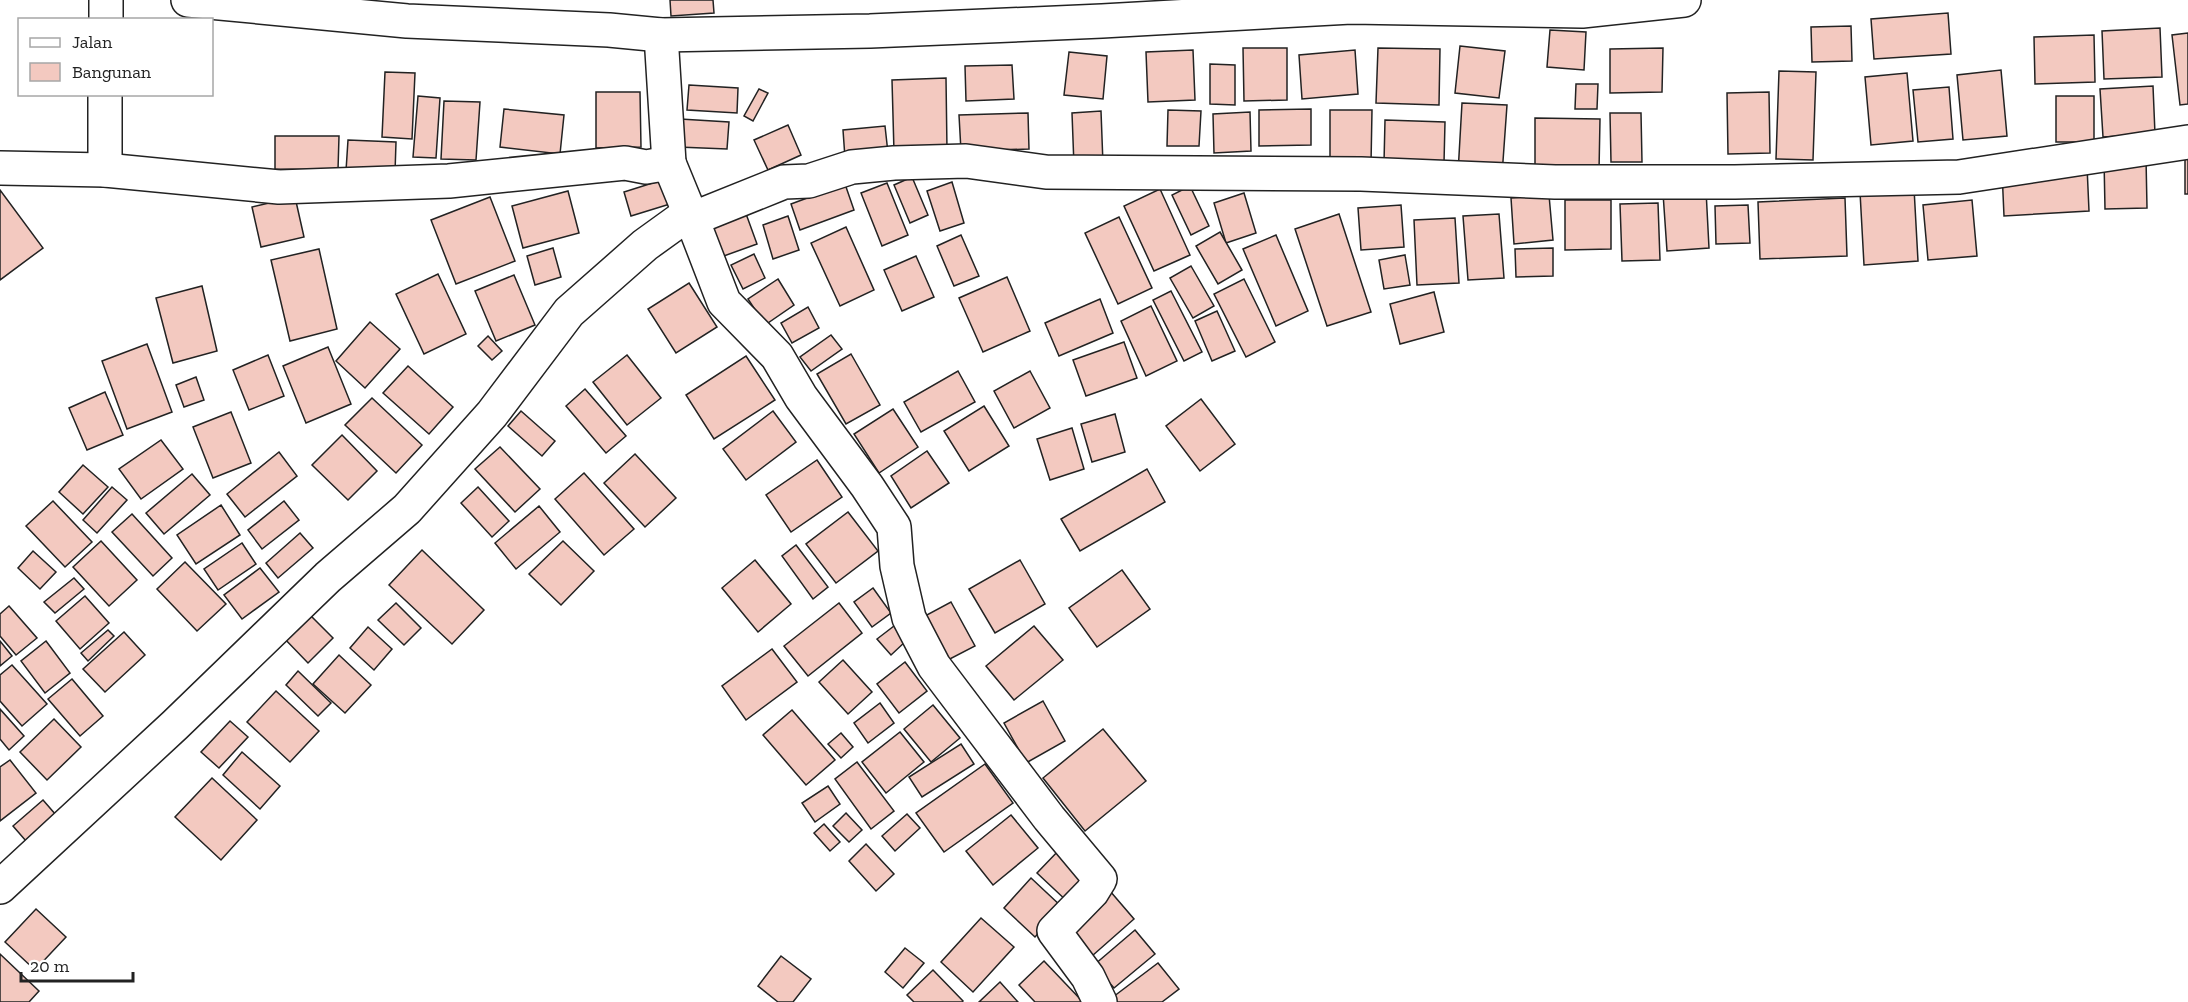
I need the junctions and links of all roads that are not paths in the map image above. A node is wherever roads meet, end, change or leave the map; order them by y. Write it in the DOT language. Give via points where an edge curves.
graph roads {
  1 [pos="106,0"];
  2 [pos="188,0"];
  3 [pos="1684,0"];
  4 [pos="106,18"];
  5 [pos="661,35"];
  6 [pos="105,96"];
  7 [pos="2188,142"];
  8 [pos="669,163"];
  9 [pos="0,168"];
  10 [pos="105,170"];
  11 [pos="690,216"];
  12 [pos="0,886"];
  13 [pos="1100,1002"];
  1 -- 4 [label="street"];
  2 -- 5 [label="street" via="407,21"];
  3 -- 5 [label="street" via="1582,11 1351,7 905,29"];
  5 -- 8 [label="street"];
  6 -- 10 [label="street"];
  7 -- 11 [label="street" via="1959,177 1735,182 1046,172 966,161 894,163 852,167 809,181 784,182"];
  8 -- 10 [label="street" via="646,167 625,163 449,181 279,187"];
  8 -- 11 [label="street"];
  9 -- 10 [label="street"];
  11 -- 12 [label="street" via="645,245 569,312 492,414 407,509 328,577"];
  11 -- 13 [label="street" via="724,302 777,356 801,398 894,527 897,566 909,618 934,666 1100,879 1054,932 1088,977"];
}
